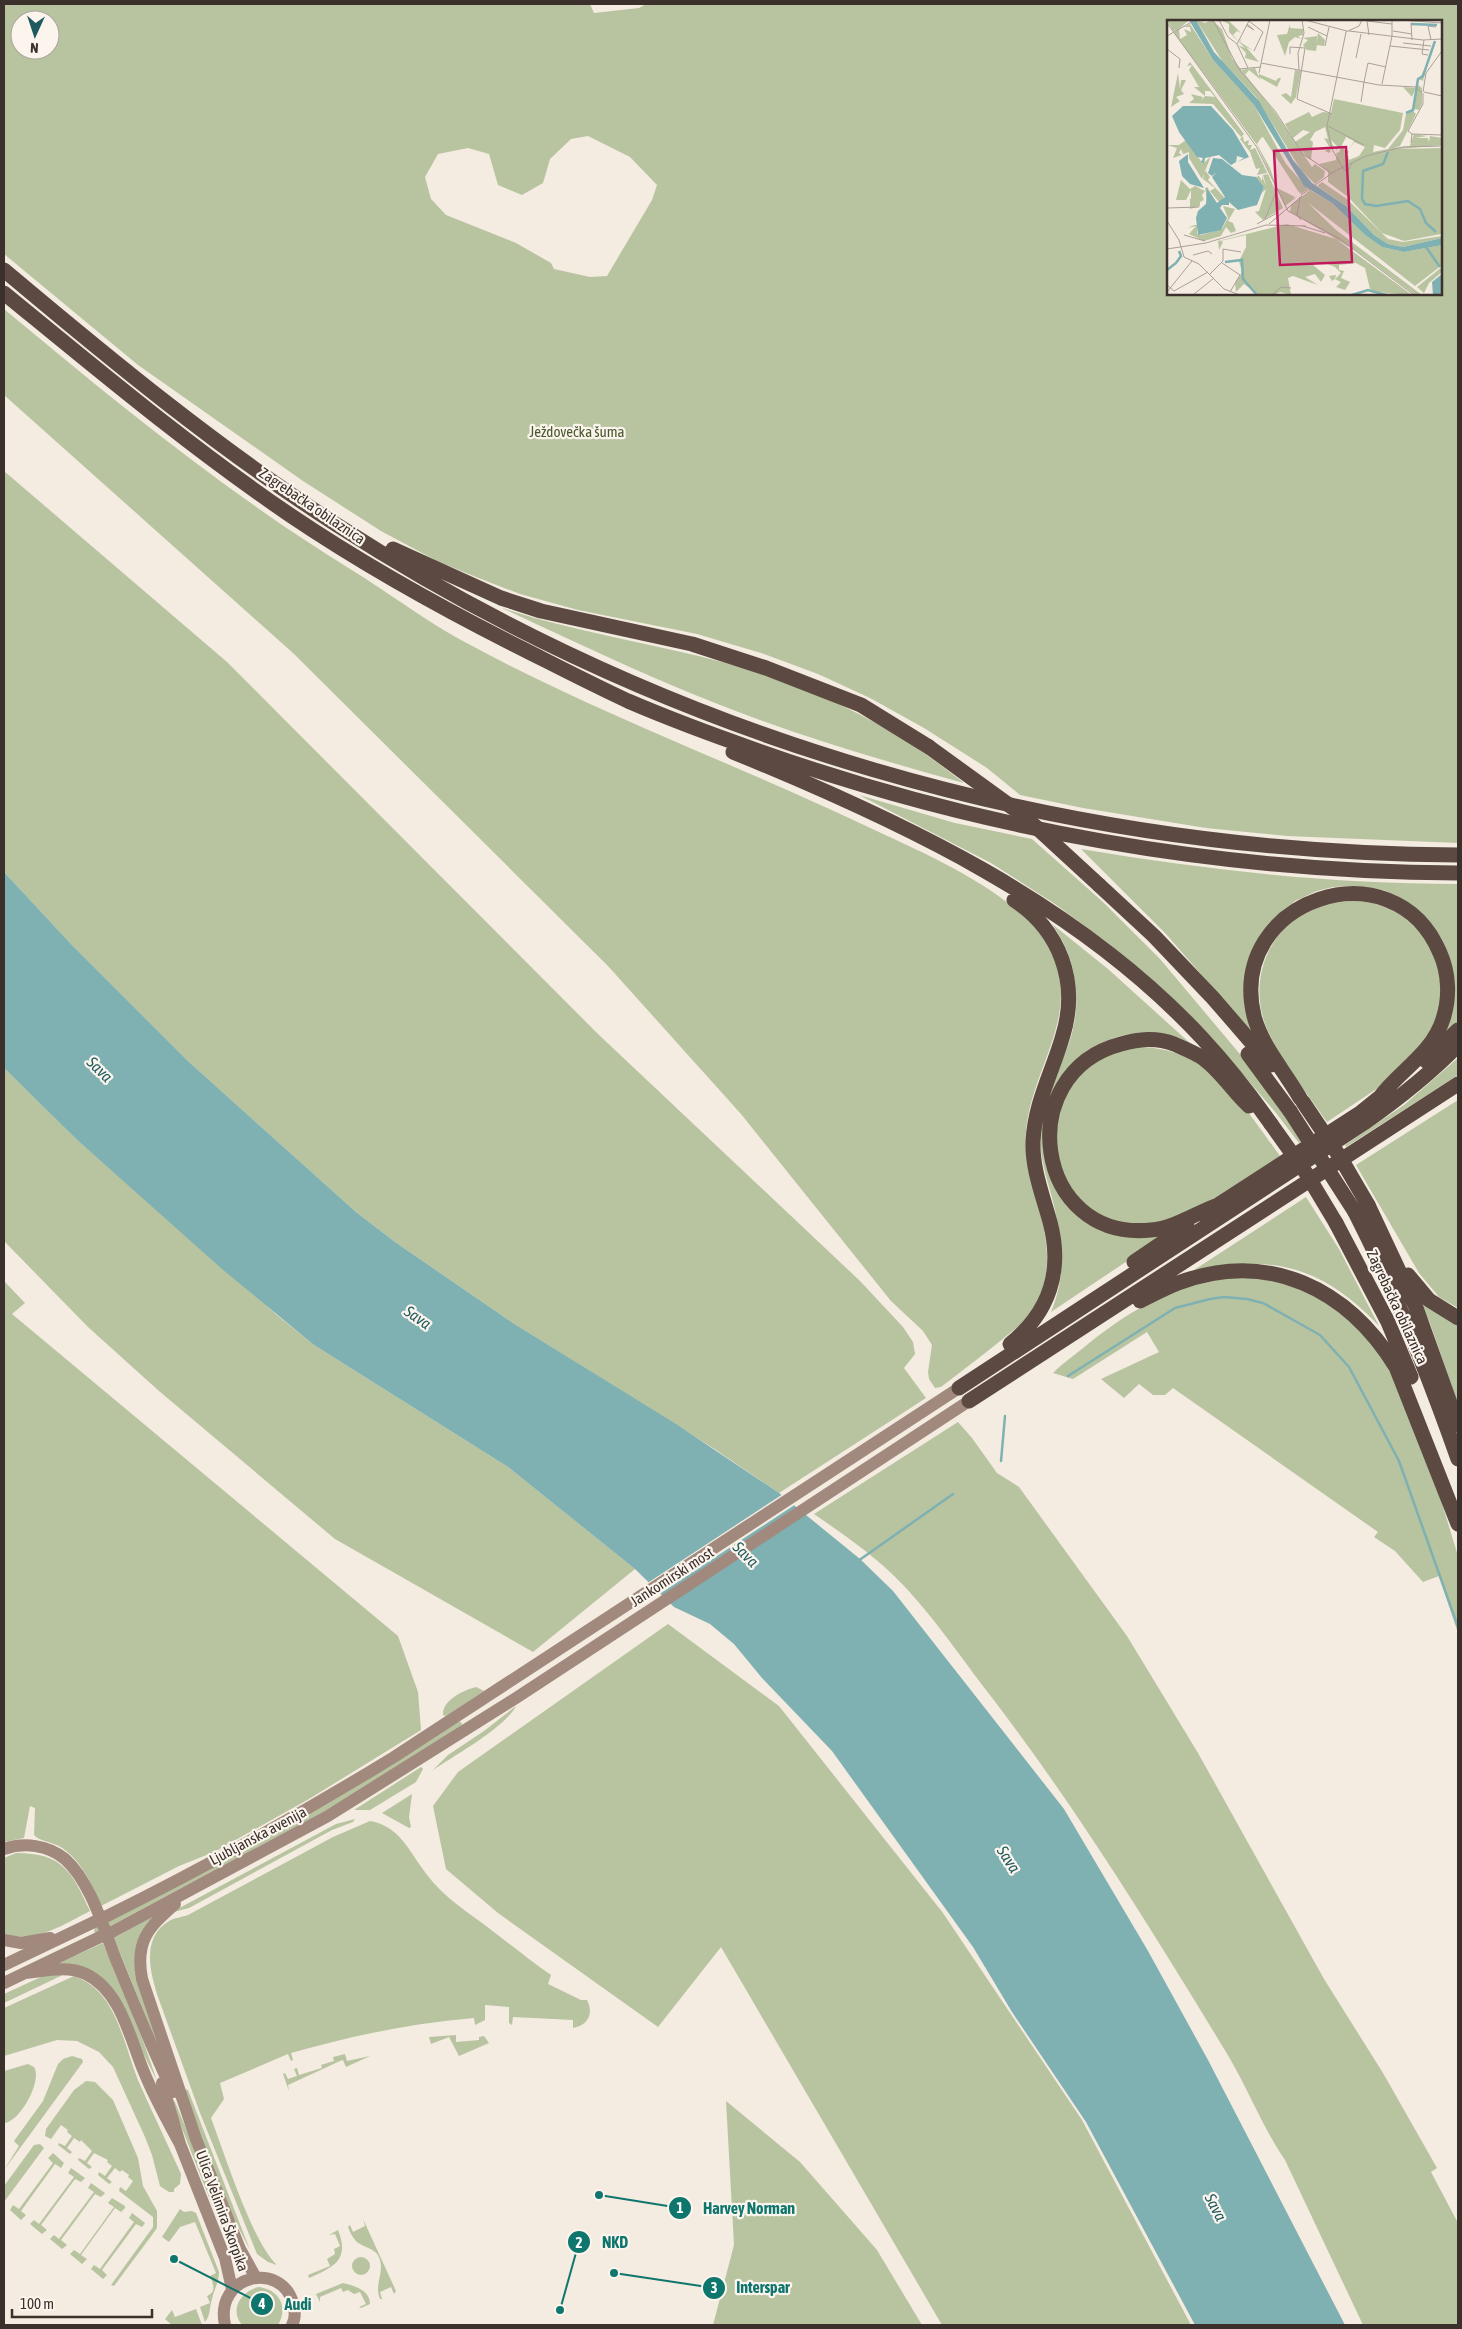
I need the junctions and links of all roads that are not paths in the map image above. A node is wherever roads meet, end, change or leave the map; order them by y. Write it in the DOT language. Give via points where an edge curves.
graph roads {
  1 [pos="4,270"];
  2 [pos="4,293"];
  3 [pos="292,494"];
  4 [pos="629,702"];
  5 [pos="1458,855"];
  6 [pos="972,864"];
  7 [pos="1458,873"];
  8 [pos="1110,896"];
  9 [pos="1458,1030"];
  10 [pos="1458,1045"];
  11 [pos="1455,1089"];
  12 [pos="1380,1097"];
  13 [pos="1301,1100"];
  14 [pos="1272,1124"];
  15 [pos="1218,1205"];
  16 [pos="1361,1209"];
  17 [pos="1376,1220"];
  18 [pos="1073,1312"];
  19 [pos="1458,1318"];
  20 [pos="1086,1326"];
  21 [pos="964,1384"];
  22 [pos="969,1401"];
  23 [pos="1458,1425"];
  24 [pos="1458,1459"];
  25 [pos="1458,1519"];
  26 [pos="1458,1524"];
  27 [pos="506,1684"];
  28 [pos="516,1698"];
  29 [pos="4,1849"];
  30 [pos="192,1890"];
  31 [pos="70,1934"];
  32 [pos="4,1940"];
  33 [pos="4,1965"];
  34 [pos="26,1973"];
  35 [pos="4,1983"];
  36 [pos="151,2047"];
  37 [pos="196,2139"];
  38 [pos="180,2144"];
  39 [pos="256,2278"];
  40 [pos="232,2289"];
  41 [pos="225,2325"];
  42 [pos="292,2325"];
  1 -- 3 [label="highway, Zagrebačka obilaznica" via="160,397"];
  2 -- 4 [label="highway, Zagrebačka obilaznica" via="147,410 290,515 388,577 466,621"];
  3 -- 5 [label="highway" via="385,554 474,606 539,639 655,693 859,766 949,791 1153,833 1313,851"];
  3 -- 8 [label="highway, bridge" via="310,499 392,548 501,598 541,612 692,644 766,668 861,705 929,747 1024,816"];
  4 -- 6 [label="highway, Zagrebačka obilaznica" via="646,716 883,816"];
  4 -- 7 [label="highway" via="862,786 944,808 1078,837 1244,862"];
  6 -- 14 [label="highway, Zagrebačka obilaznica" via="1038,904 1114,958 1202,1038 1243,1084"];
  6 -- 21 [label="highway" via="981,878 1027,908 1046,927 1064,962 1070,999 1064,1035 1045,1084 1034,1128 1035,1161 1053,1241 1051,1286 1033,1323"];
  8 -- 13 [label="highway" via="1154,936 1213,998"];
  8 -- 16 [label="highway, Zagrebačka obilaznica, bridge" via="1254,1060"];
  9 -- 12 [label="highway"];
  10 -- 18 [label="highway" via="1433,1071 1394,1102"];
  11 -- 20 [label="highway"];
  12 -- 13 [label="highway" via="1413,1065 1440,1028 1446,1006 1446,971 1437,945 1420,921 1394,903 1365,894 1348,893 1325,897 1297,909 1274,929 1257,956 1252,984 1255,1018 1264,1040"];
  12 -- 15 [label="highway"];
  13 -- 16 [label="highway, bridge" via="1340,1157"];
  14 -- 15 [label="highway" via="1244,1102 1205,1060 1158,1040 1132,1041 1100,1051 1068,1079 1051,1115 1050,1147 1061,1185 1083,1212 1110,1226 1149,1230 1172,1226"];
  14 -- 25 [label="highway, Zagrebačka obilaznica, bridge" via="1336,1223 1392,1330 1415,1387"];
  15 -- 18 [label="highway" via="1119,1272"];
  16 -- 17 [label="highway"];
  16 -- 24 [label="highway, Zagrebačka obilaznica"];
  17 -- 19 [label="highway" via="1418,1289 1441,1309"];
  17 -- 23 [label="highway" via="1416,1305"];
  18 -- 21 [label="highway"];
  20 -- 22 [label="highway"];
  20 -- 26 [label="highway" via="1178,1283 1216,1274 1240,1272 1282,1276 1323,1291 1360,1319 1396,1367"];
  21 -- 27 [label="main road, Jankomirski most"];
  22 -- 28 [label="main road, Jankomirski most"];
  27 -- 31 [label="main road, Ljubljanska avenija" via="337,1792 202,1867"];
  28 -- 30 [label="main road, Ljubljanska avenija" via="328,1816"];
  29 -- 36 [label="main road" via="21,1846 43,1848 59,1855 74,1868 90,1897"];
  30 -- 34 [label="main road, Ljubljanska avenija"];
  30 -- 37 [label="main road" via="154,1924 145,1938 140,1957 144,1987"];
  31 -- 32 [label="main road" via="28,1942"];
  31 -- 33 [label="main road, Ljubljanska avenija"];
  34 -- 35 [label="main road, Ljubljanska avenija"];
  34 -- 38 [label="main road" via="69,1969 86,1974 101,1985 122,2016 146,2077"];
  36 -- 37 [label="main road"];
  36 -- 38 [label="main road"];
  37 -- 39 [label="main road, Ulica Velimira Škorpika" via="240,2249"];
  38 -- 40 [label="main road, Ulica Velimira Škorpika" via="225,2258"];
  39 -- 40 [label="main road"];
  39 -- 42 [label="main road" via="272,2280 286,2290 295,2310"];
  40 -- 41 [label="main road" via="224,2303"];
}
